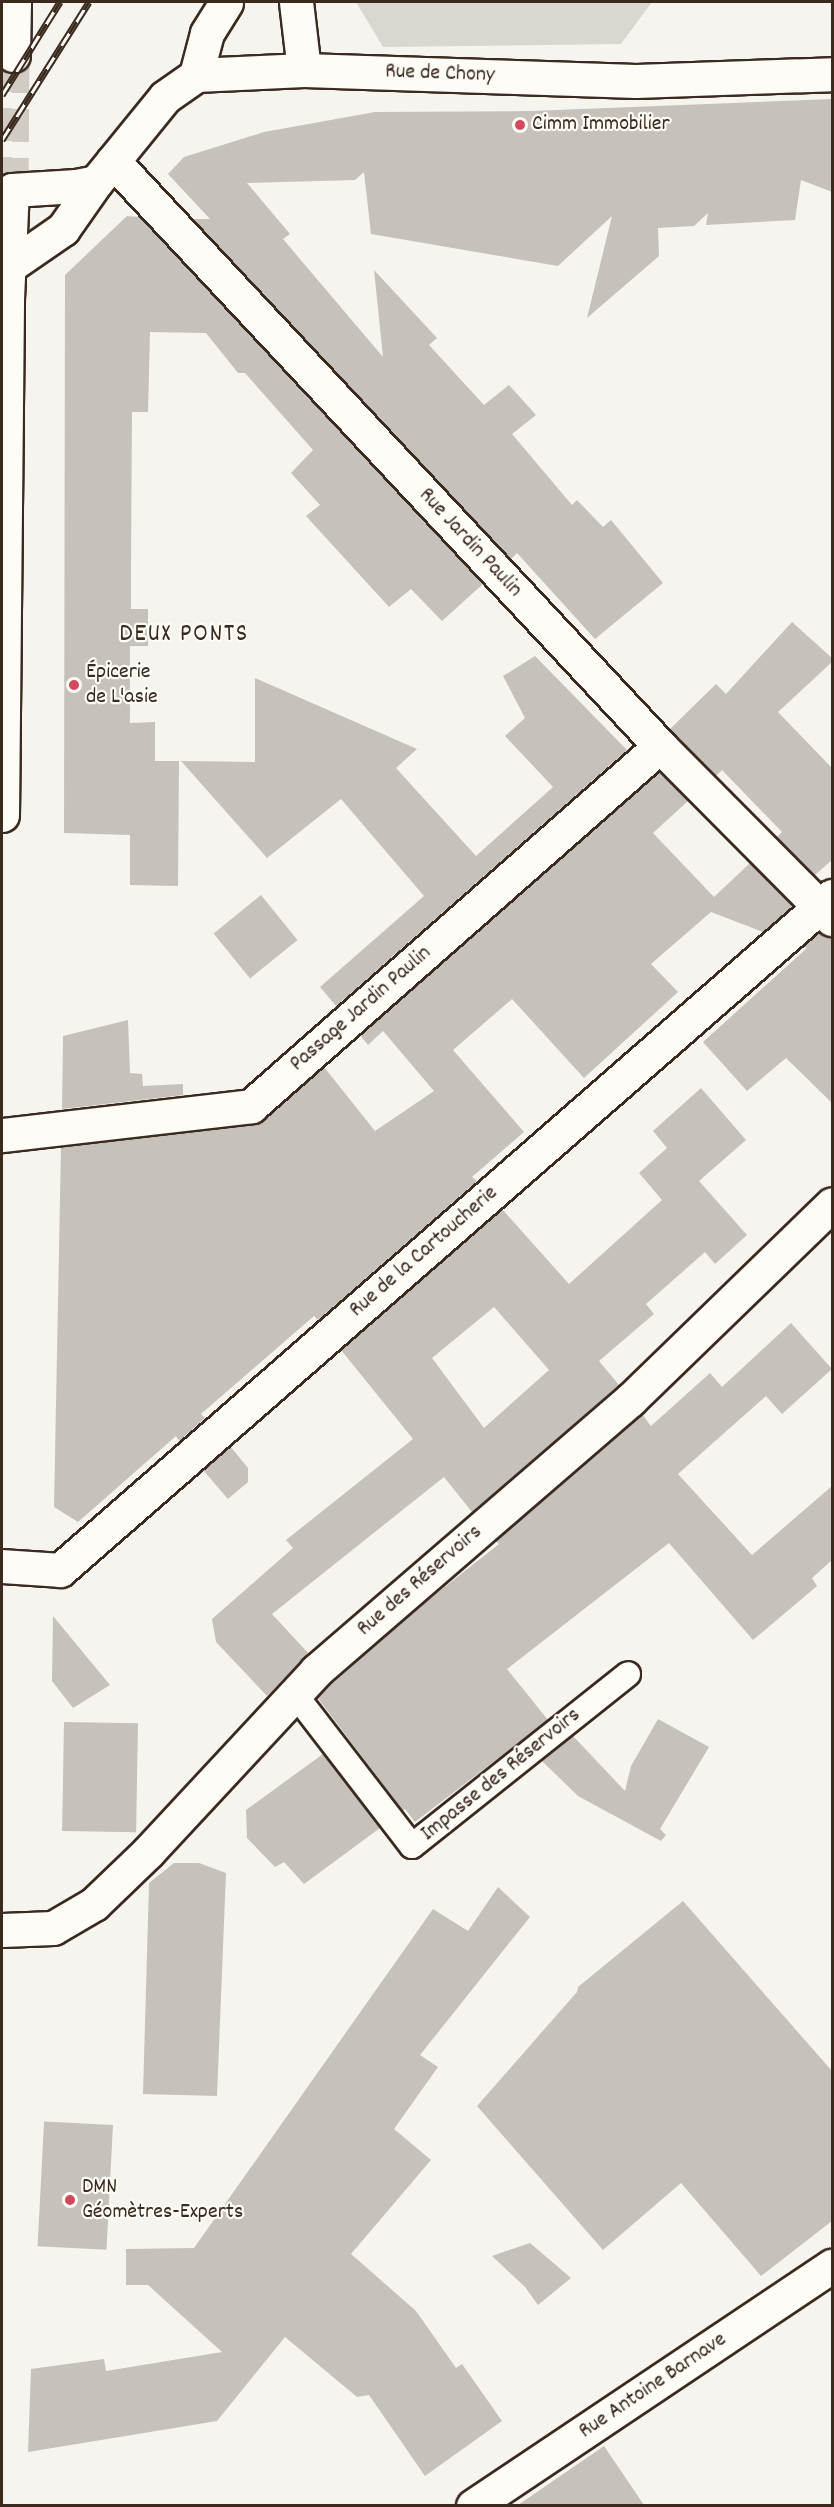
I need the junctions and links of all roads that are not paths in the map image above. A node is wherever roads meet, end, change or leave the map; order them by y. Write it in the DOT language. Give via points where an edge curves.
graph roads {
  1 [pos="14,2"];
  2 [pos="226,2"];
  3 [pos="296,2"];
  4 [pos="13,56"];
  5 [pos="304,70"];
  6 [pos="832,74"];
  7 [pos="196,75"];
  8 [pos="104,171"];
  9 [pos="8,267"];
  10 [pos="660,746"];
  11 [pos="2,815"];
  12 [pos="829,908"];
  13 [pos="2,1135"];
  14 [pos="832,1203"];
  15 [pos="2,1566"];
  16 [pos="628,1674"];
  17 [pos="294,1693"];
  18 [pos="2,1930"];
  19 [pos="832,2266"];
  20 [pos="473,2505"];
  1 -- 4 [label="street"];
  2 -- 7 [label="street" via="207,33"];
  3 -- 5 [label="street"];
  5 -- 6 [label="street, Rue de Chony" via="636,81"];
  5 -- 7 [label="street, Rue de Chony"];
  7 -- 8 [label="street" via="165,97"];
  8 -- 9 [label="street" via="63,229"];
  8 -- 9 [label="street" via="76,186 12,190"];
  8 -- 10 [label="street, Rue Jardin Paulin"];
  9 -- 11 [label="street"];
  10 -- 12 [label="street, Rue Jardin Paulin"];
  10 -- 13 [label="street, Passage Jardin Paulin" via="251,1106"];
  12 -- 15 [label="street, Rue de la Cartoucherie" via="60,1570"];
  14 -- 17 [label="street, Rue des Réservoirs" via="630,1400"];
  16 -- 17 [label="lane, Impasse des Réservoirs" via="412,1846"];
  17 -- 18 [label="street, Rue des Réservoirs" via="149,1851 94,1904 53,1928"];
  19 -- 20 [label="street, Rue Antoine Barnave"];
}
